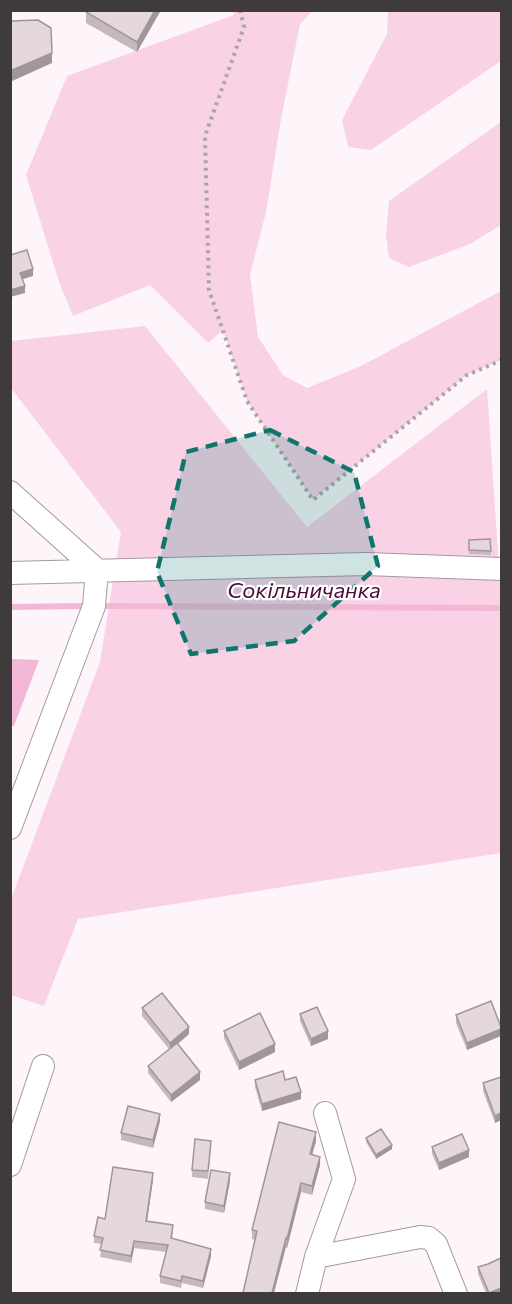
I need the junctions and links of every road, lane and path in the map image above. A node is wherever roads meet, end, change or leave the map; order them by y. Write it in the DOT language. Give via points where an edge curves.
graph roads {
  1 [pos="240,10"];
  2 [pos="501,360"];
  3 [pos="10,492"];
  4 [pos="501,569"];
  5 [pos="97,570"];
  6 [pos="10,573"];
  7 [pos="10,828"];
  8 [pos="43,1066"];
  9 [pos="325,1113"];
  10 [pos="10,1165"];
  11 [pos="316,1257"];
  12 [pos="308,1293"];
  13 [pos="456,1293"];
  1 -- 2 [label="path" via="244,27 205,136 209,290 247,401 314,500 467,375"];
  3 -- 5 [label="street"];
  4 -- 5 [label="street" via="366,564"];
  5 -- 6 [label="street"];
  5 -- 7 [label="street" via="94,606"];
  8 -- 10 [label="street"];
  9 -- 11 [label="street" via="344,1179"];
  11 -- 12 [label="street"];
  11 -- 13 [label="street" via="429,1238 436,1244"];
}
